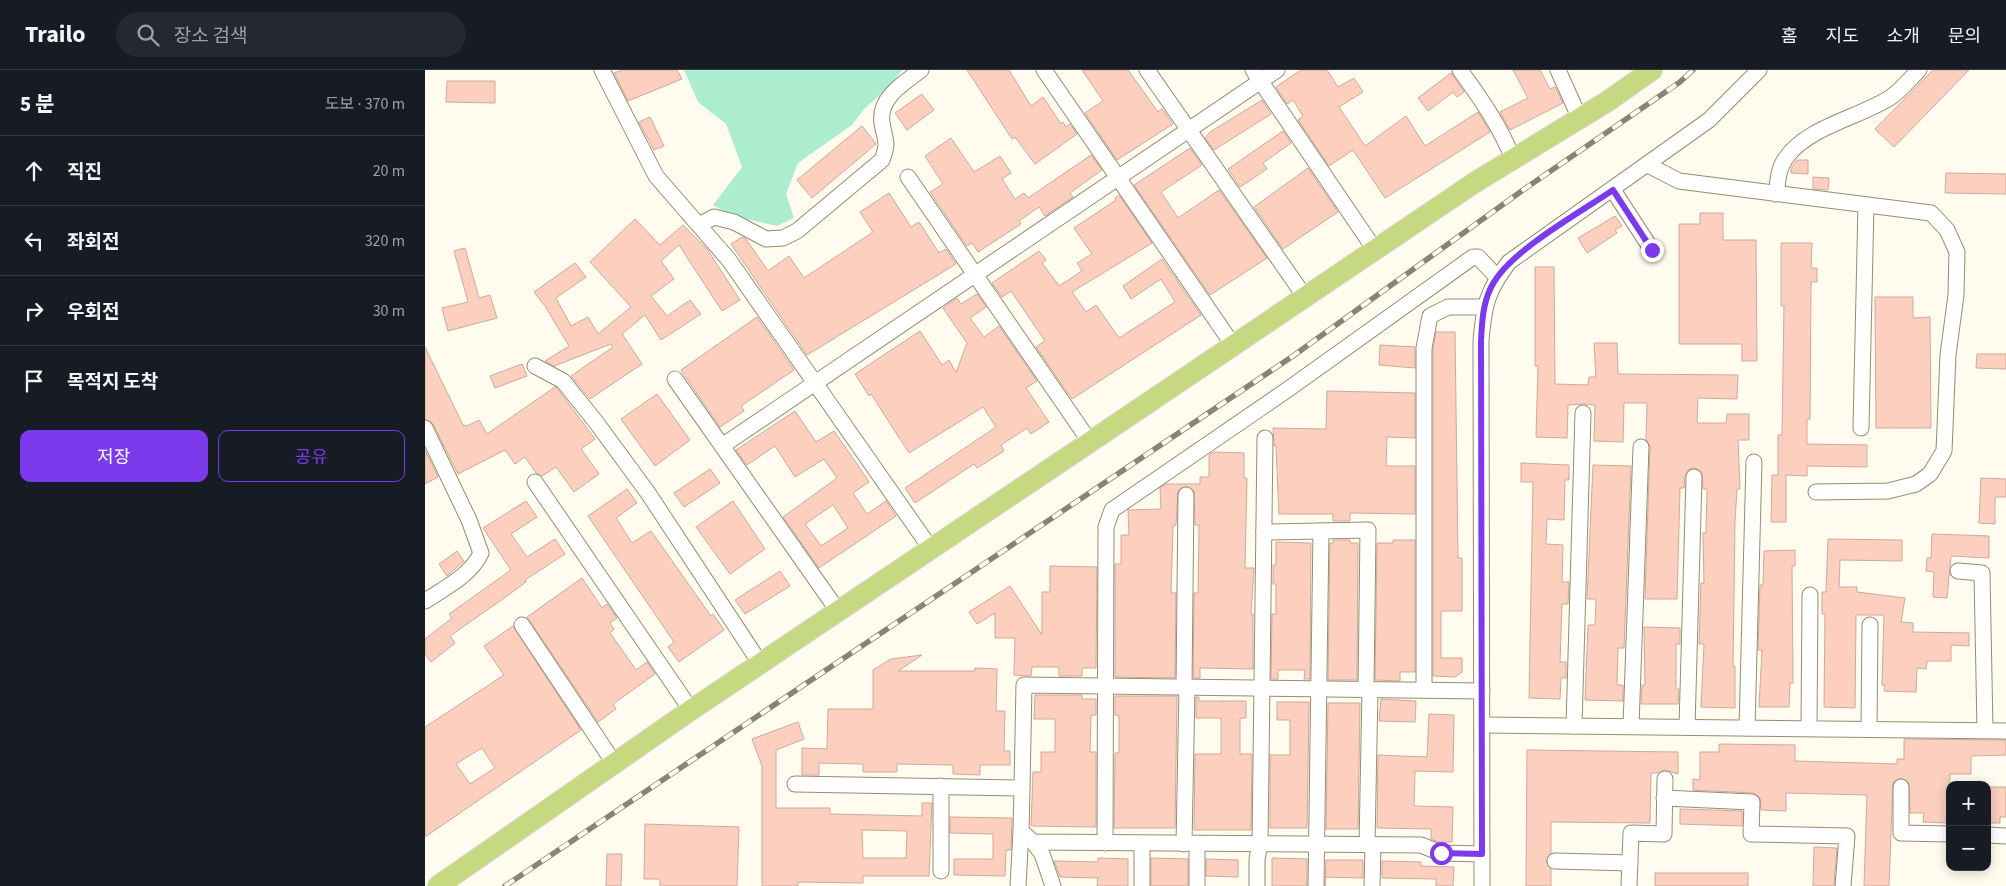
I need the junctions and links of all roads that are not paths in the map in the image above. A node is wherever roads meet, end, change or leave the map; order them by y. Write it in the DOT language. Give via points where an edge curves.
graph roads {
  1 [pos="603,70"];
  2 [pos="921,70"];
  3 [pos="1044,70"];
  4 [pos="1147,70"];
  5 [pos="1277,70"];
  6 [pos="1460,70"];
  7 [pos="1558,70"];
  8 [pos="1651,70"];
  9 [pos="1759,70"];
  10 [pos="1919,70"];
  11 [pos="1256,76"];
  12 [pos="1580,119"];
  13 [pos="1190,130"];
  14 [pos="1513,159"];
  15 [pos="1649,164"];
  16 [pos="908,176"];
  17 [pos="1119,178"];
  18 [pos="1613,190"];
  19 [pos="1775,194"];
  20 [pos="1865,205"];
  21 [pos="699,225"];
  22 [pos="1375,250"];
  23 [pos="1652,250"];
  24 [pos="976,276"];
  25 [pos="1497,277"];
  26 [pos="1305,297"];
  27 [pos="1484,307"];
  28 [pos="1233,345"];
  29 [pos="535,366"];
  30 [pos="675,379"];
  31 [pos="814,384"];
  32 [pos="1583,413"];
  33 [pos="425,428"];
  34 [pos="1861,428"];
  35 [pos="1265,438"];
  36 [pos="1090,442"];
  37 [pos="722,446"];
  38 [pos="1641,446"];
  39 [pos="1754,462"];
  40 [pos="1694,477"];
  41 [pos="535,482"];
  42 [pos="1816,492"];
  43 [pos="1186,495"];
  44 [pos="1264,532"];
  45 [pos="1321,532"];
  46 [pos="931,549"];
  47 [pos="1958,571"];
  48 [pos="1810,594"];
  49 [pos="425,601"];
  50 [pos="838,611"];
  51 [pos="522,625"];
  52 [pos="1870,625"];
  53 [pos="760,663"];
  54 [pos="1105,686"];
  55 [pos="1185,687"];
  56 [pos="1262,688"];
  57 [pos="1319,688"];
  58 [pos="1368,689"];
  59 [pos="1424,690"];
  60 [pos="1483,691"];
  61 [pos="691,710"];
  62 [pos="1483,725"];
  63 [pos="1574,726"];
  64 [pos="1631,726"];
  65 [pos="1687,727"];
  66 [pos="1747,728"];
  67 [pos="1809,728"];
  68 [pos="1869,729"];
  69 [pos="1985,730"];
  70 [pos="2006,730"];
  71 [pos="614,763"];
  72 [pos="1665,779"];
  73 [pos="795,784"];
  74 [pos="941,786"];
  75 [pos="1901,787"];
  76 [pos="1022,788"];
  77 [pos="1664,798"];
  78 [pos="1021,831"];
  79 [pos="1946,834"];
  80 [pos="1991,835"];
  81 [pos="2006,836"];
  82 [pos="1033,842"];
  83 [pos="1105,843"];
  84 [pos="1142,844"];
  85 [pos="1190,844"];
  86 [pos="1260,844"];
  87 [pos="1316,845"];
  88 [pos="1370,845"];
  89 [pos="1482,854"];
  90 [pos="1555,861"];
  91 [pos="1630,863"];
  92 [pos="941,871"];
  93 [pos="438,886"];
  94 [pos="1018,886"];
  95 [pos="1053,886"];
  96 [pos="1141,886"];
  97 [pos="1197,886"];
  98 [pos="1257,886"];
  99 [pos="1316,886"];
  100 [pos="1373,886"];
  101 [pos="1482,886"];
  102 [pos="1629,886"];
  103 [pos="1843,886"];
  1 -- 21 [label="street" via="656,176"];
  2 -- 21 [label="street" via="897,88 883,107 882,122 888,146 882,160 797,231 783,238 766,239 734,222 714,217"];
  3 -- 17 [label="street"];
  4 -- 13 [label="street"];
  5 -- 11 [label="street"];
  6 -- 14 [label="street" via="1485,104"];
  7 -- 12 [label="street"];
  8 -- 12 [label="main road"];
  9 -- 15 [label="street" via="1709,120"];
  10 -- 19 [label="street" via="1891,97 1796,146 1779,171"];
  11 -- 13 [label="street"];
  11 -- 22 [label="street"];
  12 -- 14 [label="main road"];
  13 -- 17 [label="street"];
  13 -- 26 [label="street"];
  14 -- 22 [label="main road"];
  15 -- 18 [label="street"];
  15 -- 19 [label="street" via="1679,181"];
  16 -- 24 [label="street"];
  17 -- 24 [label="street"];
  17 -- 28 [label="street"];
  18 -- 23 [label="street"];
  18 -- 25 [label="street" via="1509,262"];
  19 -- 20 [label="street"];
  20 -- 34 [label="street"];
  20 -- 42 [label="street" via="1931,213 1947,230 1957,252 1944,451 1930,474 1916,484 1888,491"];
  21 -- 31 [label="street" via="729,260"];
  22 -- 26 [label="main road"];
  24 -- 31 [label="street"];
  24 -- 36 [label="street"];
  25 -- 27 [label="street"];
  25 -- 54 [label="street" via="1483,260 1473,257 1112,510 1106,527"];
  26 -- 28 [label="main road"];
  27 -- 59 [label="street" via="1448,307 1430,316 1424,348"];
  27 -- 60 [label="street" via="1481,341"];
  28 -- 36 [label="main road"];
  29 -- 53 [label="street" via="563,381 596,422"];
  30 -- 37 [label="street"];
  31 -- 37 [label="street"];
  31 -- 46 [label="street"];
  32 -- 63 [label="street"];
  33 -- 49 [label="street" via="469,520 481,553 477,562 461,577"];
  35 -- 44 [label="street"];
  36 -- 46 [label="main road"];
  37 -- 50 [label="street"];
  38 -- 64 [label="street"];
  39 -- 66 [label="street"];
  40 -- 65 [label="street"];
  41 -- 61 [label="street"];
  43 -- 55 [label="street"];
  44 -- 45 [label="street"];
  44 -- 56 [label="street"];
  45 -- 57 [label="street"];
  45 -- 58 [label="street" via="1368,530"];
  46 -- 50 [label="main road"];
  47 -- 69 [label="street" via="1982,573"];
  48 -- 67 [label="street"];
  50 -- 53 [label="main road"];
  51 -- 71 [label="street"];
  52 -- 68 [label="street"];
  53 -- 61 [label="main road"];
  54 -- 55 [label="street"];
  54 -- 76 [label="street" via="1024,685"];
  54 -- 83 [label="street"];
  55 -- 56 [label="street"];
  55 -- 85 [label="street"];
  56 -- 57 [label="street"];
  56 -- 86 [label="street"];
  57 -- 58 [label="street"];
  57 -- 87 [label="street"];
  58 -- 59 [label="street"];
  58 -- 88 [label="street"];
  59 -- 60 [label="street"];
  60 -- 62 [label="street"];
  61 -- 71 [label="main road"];
  62 -- 63 [label="street"];
  62 -- 89 [label="street"];
  63 -- 64 [label="street"];
  64 -- 65 [label="street"];
  65 -- 66 [label="street"];
  66 -- 67 [label="street"];
  67 -- 68 [label="street"];
  68 -- 69 [label="street"];
  69 -- 70 [label="street"];
  71 -- 93 [label="main road"];
  72 -- 77 [label="street"];
  73 -- 74 [label="street"];
  74 -- 76 [label="street"];
  74 -- 92 [label="street"];
  75 -- 79 [label="street" via="1901,833"];
  76 -- 78 [label="street"];
  77 -- 91 [label="street" via="1664,834 1631,833"];
  77 -- 103 [label="street" via="1752,802 1751,834 1847,836"];
  78 -- 82 [label="street"];
  78 -- 94 [label="street"];
  80 -- 81 [label="street"];
  82 -- 83 [label="street"];
  82 -- 95 [label="street" via="1042,854"];
  83 -- 84 [label="street"];
  84 -- 85 [label="street"];
  84 -- 96 [label="street"];
  85 -- 86 [label="street"];
  85 -- 97 [label="street"];
  86 -- 87 [label="street"];
  86 -- 98 [label="street"];
  87 -- 88 [label="street"];
  87 -- 99 [label="street"];
  88 -- 89 [label="street" via="1421,845 1441,853"];
  88 -- 100 [label="street"];
  89 -- 101 [label="street"];
  90 -- 91 [label="street"];
  91 -- 102 [label="street"];
}
